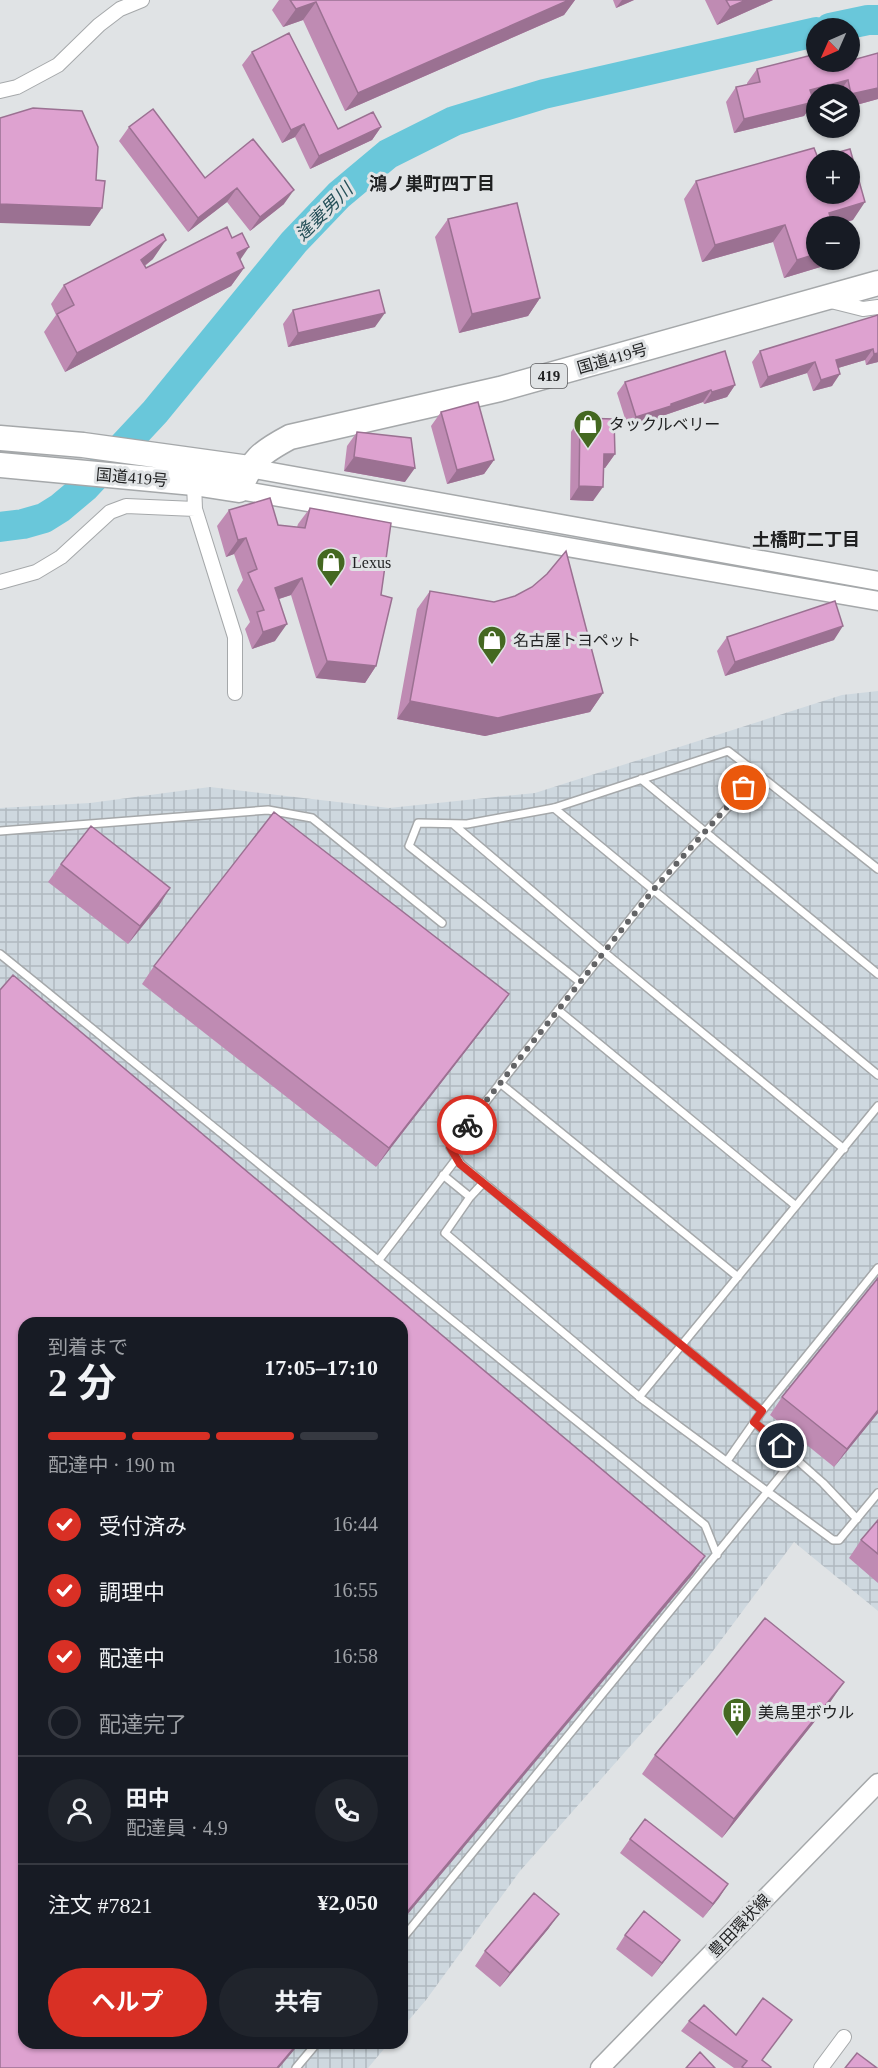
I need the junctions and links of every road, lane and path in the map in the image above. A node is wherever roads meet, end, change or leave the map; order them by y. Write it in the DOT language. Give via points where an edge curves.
graph roads {
  1 [pos="142,0"];
  2 [pos="0,92"];
  3 [pos="878,283"];
  4 [pos="822,299"];
  5 [pos="878,307"];
  6 [pos="0,438"];
  7 [pos="0,465"];
  8 [pos="244,479"];
  9 [pos="194,483"];
  10 [pos="195,509"];
  11 [pos="878,581"];
  12 [pos="0,582"];
  13 [pos="878,601"];
  14 [pos="235,693"];
  15 [pos="758,774"];
  16 [pos="641,779"];
  17 [pos="554,808"];
  18 [pos="453,824"];
  19 [pos="0,831"];
  20 [pos="705,833"];
  21 [pos="878,869"];
  22 [pos="654,889"];
  23 [pos="442,923"];
  24 [pos="604,952"];
  25 [pos="0,954"];
  26 [pos="878,974"];
  27 [pos="580,982"];
  28 [pos="558,1010"];
  29 [pos="878,1075"];
  30 [pos="500,1083"];
  31 [pos="878,1106"];
  32 [pos="844,1149"];
  33 [pos="457,1158"];
  34 [pos="443,1175"];
  35 [pos="483,1183"];
  36 [pos="470,1197"];
  37 [pos="796,1206"];
  38 [pos="378,1261"];
  39 [pos="878,1268"];
  40 [pos="738,1277"];
  41 [pos="682,1346"];
  42 [pos="640,1398"];
  43 [pos="762,1411"];
  44 [pos="754,1422"];
  45 [pos="795,1458"];
  46 [pos="727,1461"];
  47 [pos="769,1491"];
  48 [pos="878,1493"];
  49 [pos="857,1519"];
  50 [pos="717,1555"];
  51 [pos="878,1783"];
  52 [pos="408,1932"];
  53 [pos="844,2037"];
  54 [pos="312,2049"];
  55 [pos="296,2068"];
  56 [pos="600,2068"];
  57 [pos="821,2068"];
  1 -- 2 [label="street" via="120,9 99,25 58,65"];
  3 -- 4 [label="highway, 国道419号 / 419"];
  4 -- 5 [label="street" via="862,309"];
  4 -- 8 [label="highway, 国道419号 / 419" via="500,389 290,437 266,450"];
  6 -- 8 [label="highway, 国道419号" via="144,454"];
  7 -- 9 [label="highway, 国道419号"];
  8 -- 9 [label="highway, 国道419号"];
  8 -- 11 [label="street"];
  8 -- 13 [label="street"];
  9 -- 10 [label="street"];
  10 -- 12 [label="street" via="126,506 111,512 61,557 36,572"];
  10 -- 14 [label="street" via="235,637"];
  15 -- 16 [label="lane" via="728,751"];
  15 -- 20 [label="lane"];
  15 -- 21 [label="lane"];
  16 -- 17 [label="lane"];
  16 -- 20 [label="lane"];
  17 -- 18 [label="lane"];
  17 -- 22 [label="lane"];
  18 -- 24 [label="lane"];
  18 -- 27 [label="lane" via="418,823 409,846"];
  19 -- 23 [label="lane" via="267,810 312,818"];
  20 -- 22 [label="lane"];
  20 -- 26 [label="lane"];
  22 -- 24 [label="lane"];
  22 -- 29 [label="lane"];
  24 -- 27 [label="lane"];
  24 -- 32 [label="lane"];
  25 -- 38 [label="lane"];
  27 -- 28 [label="lane"];
  28 -- 30 [label="lane"];
  28 -- 37 [label="lane"];
  30 -- 33 [label="lane" via="450,1147"];
  30 -- 40 [label="lane"];
  31 -- 32 [label="lane"];
  32 -- 37 [label="lane"];
  33 -- 34 [label="lane"];
  33 -- 35 [label="lane"];
  34 -- 36 [label="lane"];
  34 -- 38 [label="lane"];
  35 -- 36 [label="lane"];
  35 -- 41 [label="lane"];
  36 -- 42 [label="lane" via="445,1233"];
  37 -- 40 [label="lane"];
  38 -- 50 [label="lane" via="705,1526"];
  39 -- 43 [label="lane"];
  40 -- 41 [label="lane"];
  41 -- 42 [label="lane"];
  41 -- 43 [label="lane"];
  42 -- 46 [label="lane"];
  43 -- 44 [label="lane"];
  44 -- 45 [label="lane"];
  44 -- 46 [label="lane"];
  45 -- 47 [label="lane"];
  45 -- 49 [label="lane"];
  46 -- 47 [label="lane"];
  47 -- 49 [label="lane" via="833,1540 839,1540"];
  47 -- 50 [label="lane"];
  48 -- 49 [label="lane"];
  50 -- 52 [label="lane"];
  51 -- 56 [label="street, 豊田環状線"];
  53 -- 57 [label="street"];
  54 -- 55 [label="lane"];
}
